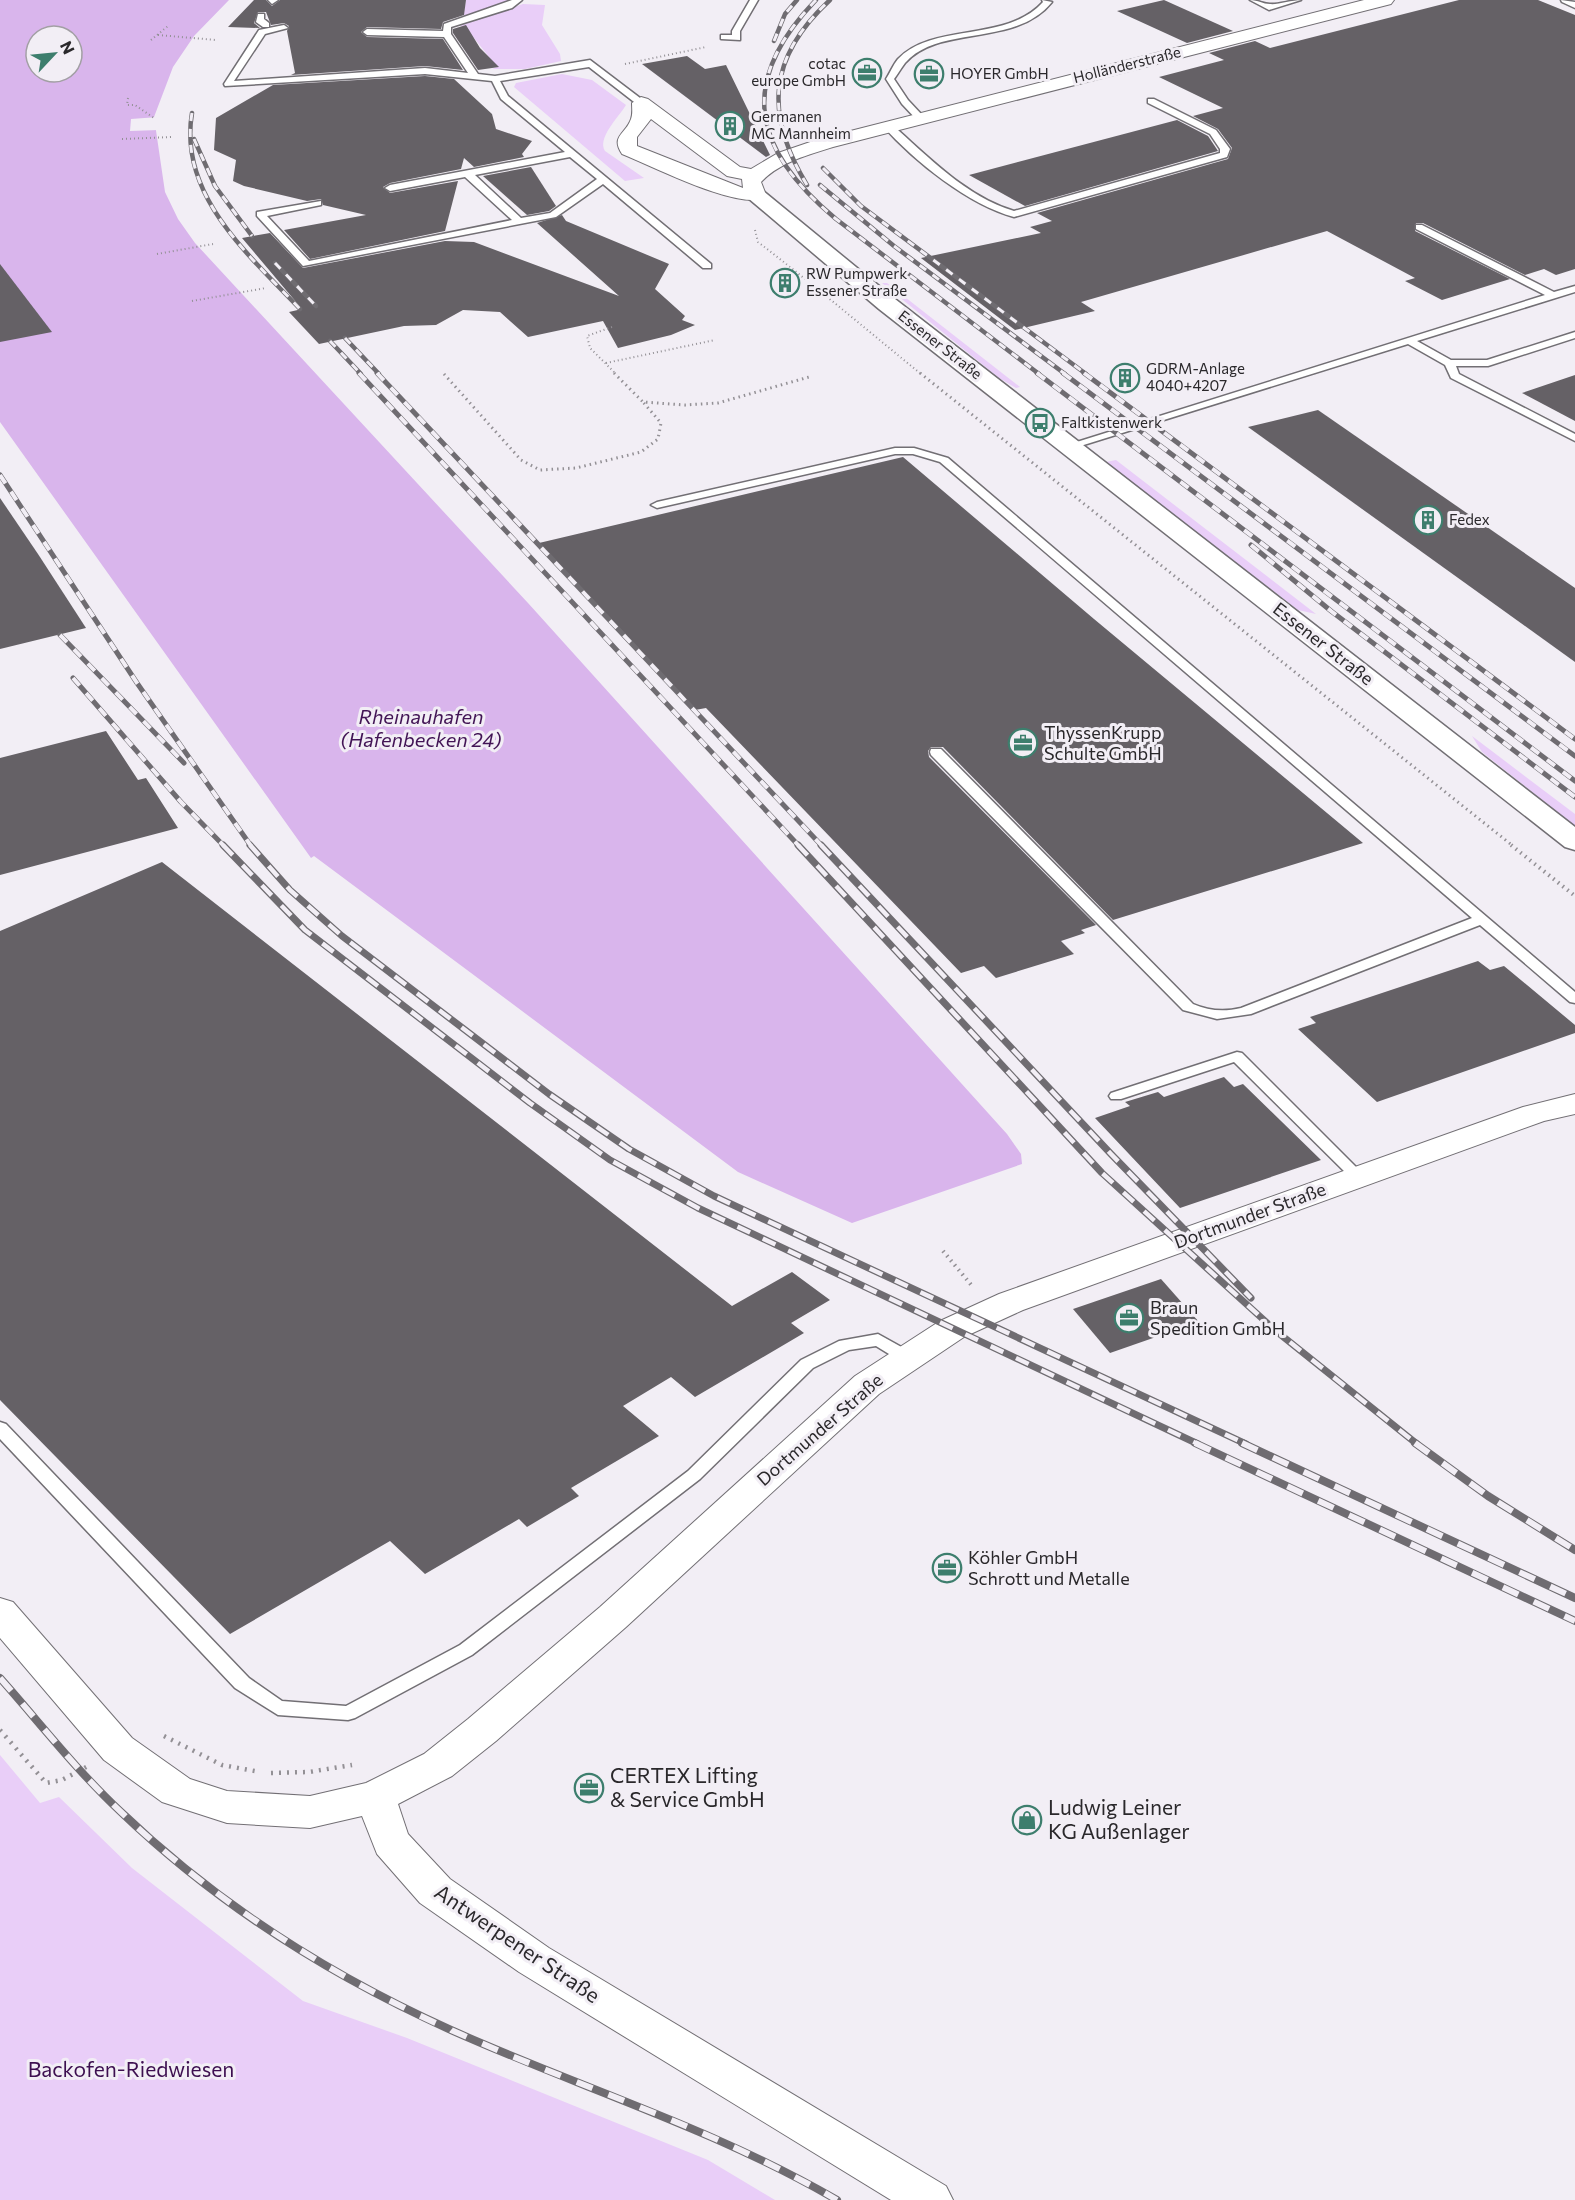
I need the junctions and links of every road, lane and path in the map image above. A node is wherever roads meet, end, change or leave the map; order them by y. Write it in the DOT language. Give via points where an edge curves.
graph roads {
  1 [pos="518,0"];
  2 [pos="754,0"];
  3 [pos="1046,0"];
  4 [pos="1254,0"];
  5 [pos="1297,0"];
  6 [pos="1384,0"];
  7 [pos="1565,0"];
  8 [pos="1575,4"];
  9 [pos="286,25"];
  10 [pos="168,26"];
  11 [pos="448,26"];
  12 [pos="369,28"];
  13 [pos="158,35"];
  14 [pos="726,37"];
  15 [pos="151,40"];
  16 [pos="216,40"];
  17 [pos="633,63"];
  18 [pos="476,78"];
  19 [pos="495,79"];
  20 [pos="128,98"];
  21 [pos="1150,101"];
  22 [pos="641,103"];
  23 [pos="127,105"];
  24 [pos="126,111"];
  25 [pos="154,117"];
  26 [pos="920,118"];
  27 [pos="888,126"];
  28 [pos="686,134"];
  29 [pos="172,137"];
  30 [pos="122,139"];
  31 [pos="625,144"];
  32 [pos="571,154"];
  33 [pos="468,174"];
  34 [pos="602,180"];
  35 [pos="390,188"];
  36 [pos="760,194"];
  37 [pos="318,203"];
  38 [pos="519,222"];
  39 [pos="1419,226"];
  40 [pos="213,244"];
  41 [pos="157,254"];
  42 [pos="707,266"];
  43 [pos="266,288"];
  44 [pos="1575,289"];
  45 [pos="1554,296"];
  46 [pos="192,301"];
  47 [pos="612,327"];
  48 [pos="1575,335"];
  49 [pos="715,339"];
  50 [pos="1409,341"];
  51 [pos="1449,363"];
  52 [pos="605,364"];
  53 [pos="444,374"];
  54 [pos="809,377"];
  55 [pos="643,402"];
  56 [pos="1575,438"];
  57 [pos="1071,446"];
  58 [pos="657,505"];
  59 [pos="936,752"];
  60 [pos="1575,842"];
  61 [pos="1575,896"];
  62 [pos="1483,920"];
  63 [pos="1575,999"];
  64 [pos="1116,1096"];
  65 [pos="1575,1104"];
  66 [pos="1358,1177"];
  67 [pos="943,1251"];
  68 [pos="992,1310"];
  69 [pos="908,1358"];
  70 [pos="0,1428"];
  71 [pos="0,1612"];
  72 [pos="0,1730"];
  73 [pos="118,1749"];
  74 [pos="370,1780"];
  75 [pos="930,2200"];
  1 -- 11 [label="lane"];
  2 -- 14 [label="lane" via="736,31 737,38"];
  3 -- 26 [label="lane" via="1044,9 1026,20 933,44 909,53 896,64 890,79"];
  4 -- 5 [label="lane" via="1269,7"];
  6 -- 26 [label="street, Holländerstraße"];
  7 -- 8 [label="lane"];
  9 -- 18 [label="lane" via="263,24 228,84 425,71"];
  10 -- 13 [label="path"];
  11 -- 12 [label="lane" via="400,32"];
  11 -- 18 [label="lane"];
  13 -- 15 [label="path"];
  13 -- 16 [label="path"];
  14 -- 17 [label="path" via="724,44"];
  18 -- 19 [label="lane"];
  19 -- 22 [label="lane" via="590,63"];
  19 -- 32 [label="lane" via="504,97"];
  20 -- 23 [label="path"];
  21 -- 27 [label="lane" via="1213,132 1225,149 1224,155 1014,214 1004,213 967,192"];
  22 -- 28 [label="street, Essener Straße"];
  22 -- 31 [label="street" via="641,119 626,136"];
  23 -- 24 [label="path"];
  23 -- 25 [label="path" via="135,105"];
  26 -- 27 [label="street, Holländerstraße"];
  27 -- 36 [label="street, Holländerstraße" via="791,155 760,169"];
  28 -- 31 [label="street" via="642,136"];
  28 -- 36 [label="street, Essener Straße"];
  29 -- 30 [label="path"];
  31 -- 36 [label="street, Essener Straße" via="639,156 735,193"];
  32 -- 33 [label="lane"];
  32 -- 34 [label="lane"];
  33 -- 35 [label="lane"];
  33 -- 38 [label="lane"];
  34 -- 38 [label="lane" via="553,215"];
  34 -- 42 [label="lane"];
  36 -- 57 [label="street, Essener Straße" via="887,304"];
  36 -- 61 [label="path" via="750,215 758,242"];
  37 -- 38 [label="lane" via="260,214 307,264"];
  39 -- 45 [label="lane"];
  40 -- 41 [label="path"];
  43 -- 46 [label="path"];
  44 -- 45 [label="lane"];
  45 -- 50 [label="lane"];
  47 -- 52 [label="path" via="587,336 590,348"];
  48 -- 51 [label="lane" via="1488,363"];
  49 -- 52 [label="path"];
  50 -- 51 [label="lane"];
  50 -- 57 [label="lane"];
  51 -- 56 [label="lane" via="1455,376"];
  52 -- 55 [label="path"];
  53 -- 55 [label="path" via="520,460 540,470 576,468 641,452 658,439 661,423"];
  54 -- 55 [label="path" via="725,401 673,405"];
  57 -- 60 [label="street, Essener Straße"];
  58 -- 62 [label="lane" via="895,452 914,451 944,460"];
  59 -- 62 [label="lane" via="1188,1007 1205,1015 1226,1017 1246,1011"];
  62 -- 63 [label="lane"];
  64 -- 66 [label="lane" via="1237,1056"];
  65 -- 66 [label="street, Dortmunder Straße" via="1534,1114"];
  66 -- 68 [label="street, Dortmunder Straße"];
  67 -- 68 [label="path"];
  68 -- 69 [label="street, Dortmunder Straße" via="952,1329"];
  69 -- 70 [label="lane" via="878,1340 845,1345 807,1364 694,1475 466,1650 348,1713 278,1708 242,1683"];
  69 -- 74 [label="street, Dortmunder Straße" via="867,1384 613,1617 438,1765"];
  71 -- 73 [label="street"];
  72 -- 73 [label="path" via="46,1783 62,1780"];
  73 -- 74 [label="path" via="142,1735 157,1733 222,1765 262,1773 309,1773"];
  73 -- 74 [label="street" via="176,1791 227,1807 310,1812"];
  74 -- 75 [label="street, Antwerpener Straße" via="391,1842 435,1891 534,1960"];
}
